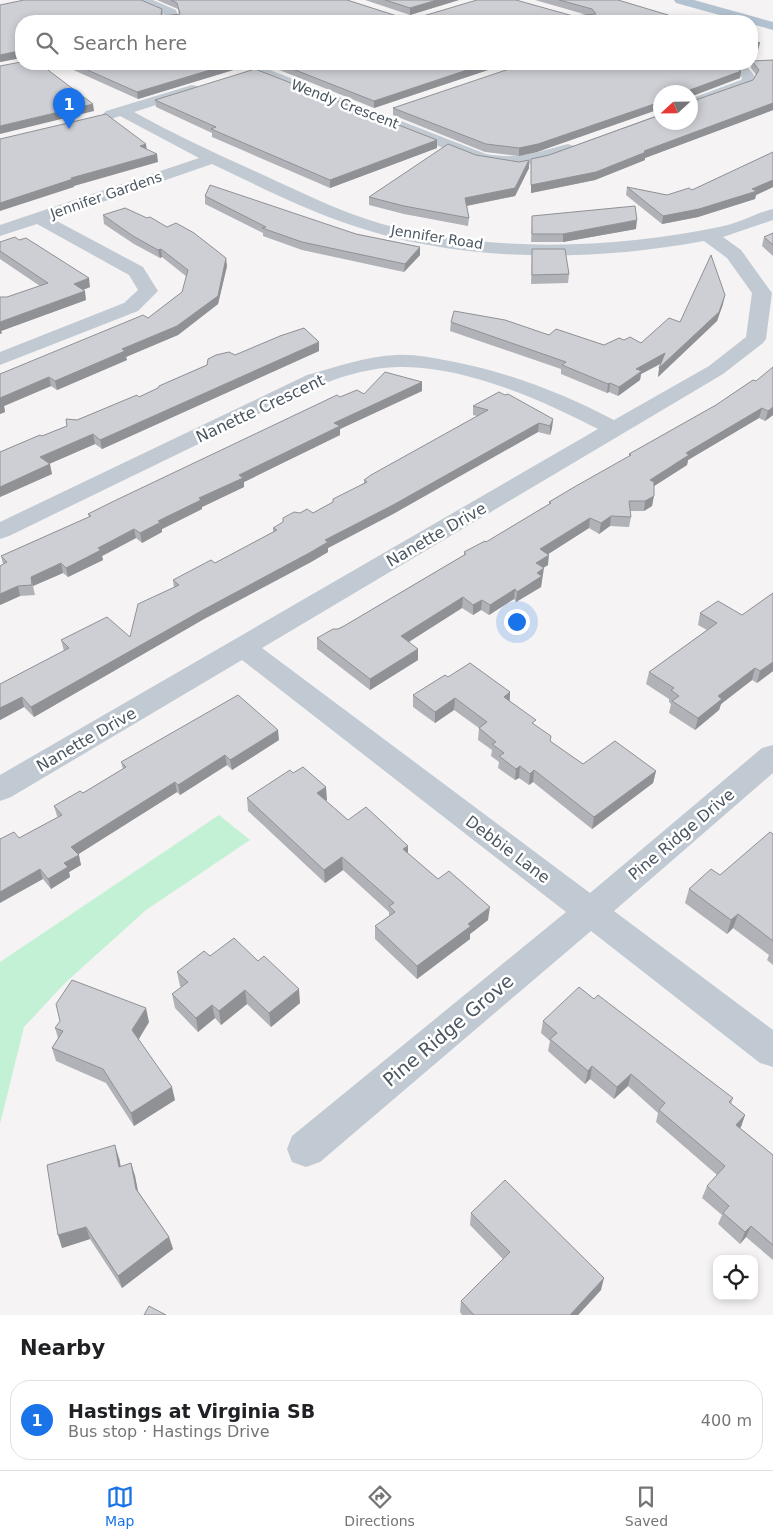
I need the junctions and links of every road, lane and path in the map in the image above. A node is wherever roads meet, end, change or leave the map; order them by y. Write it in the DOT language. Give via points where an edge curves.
graph roads {
  1 [pos="142,0"];
  2 [pos="680,0"];
  3 [pos="705,0"];
  4 [pos="172,15"];
  5 [pos="734,15"];
  6 [pos="773,18"];
  7 [pos="758,22"];
  8 [pos="773,26"];
  9 [pos="254,70"];
  10 [pos="260,70"];
  11 [pos="743,70"];
  12 [pos="239,75"];
  13 [pos="203,86"];
  14 [pos="698,101"];
  15 [pos="393,109"];
  16 [pos="122,111"];
  17 [pos="374,115"];
  18 [pos="94,118"];
  19 [pos="578,145"];
  20 [pos="212,158"];
  21 [pos="773,214"];
  22 [pos="38,218"];
  23 [pos="0,231"];
  24 [pos="706,234"];
  25 [pos="0,359"];
  26 [pos="615,429"];
  27 [pos="0,531"];
  28 [pos="243,647"];
  29 [pos="773,756"];
  30 [pos="0,789"];
  31 [pos="590,912"];
  32 [pos="773,1051"];
  33 [pos="306,1149"];
  1 -- 4 [label="street"];
  2 -- 5 [label="main road"];
  3 -- 6 [label="main road"];
  7 -- 8 [label="main road"];
  9 -- 12 [label="street"];
  10 -- 17 [label="street, Wendy Crescent"];
  11 -- 14 [label="street" via="749,78 746,83"];
  13 -- 16 [label="street"];
  15 -- 17 [label="street"];
  16 -- 18 [label="street"];
  16 -- 20 [label="street, Jennifer Road"];
  17 -- 19 [label="street, Wendy Crescent" via="482,158 501,162 534,160"];
  20 -- 22 [label="street, Jennifer Gardens"];
  20 -- 24 [label="street, Jennifer Road" via="327,211 390,231 471,244 585,249 646,244"];
  21 -- 24 [label="street, Jennifer Road"];
  22 -- 23 [label="street, Jennifer Gardens"];
  22 -- 25 [label="street" via="136,271 148,291 131,307"];
  24 -- 26 [label="street, Nanette Drive" via="734,254 762,293 756,340 716,370"];
  26 -- 27 [label="street, Nanette Crescent" via="532,389 464,369 408,360 365,365 315,380"];
  26 -- 28 [label="street, Nanette Drive"];
  28 -- 30 [label="street, Nanette Drive"];
  28 -- 31 [label="street, Debbie Lane"];
  29 -- 31 [label="street, Pine Ridge Drive"];
  31 -- 32 [label="street, Debbie Lane"];
  31 -- 33 [label="street, Pine Ridge Grove"];
}
